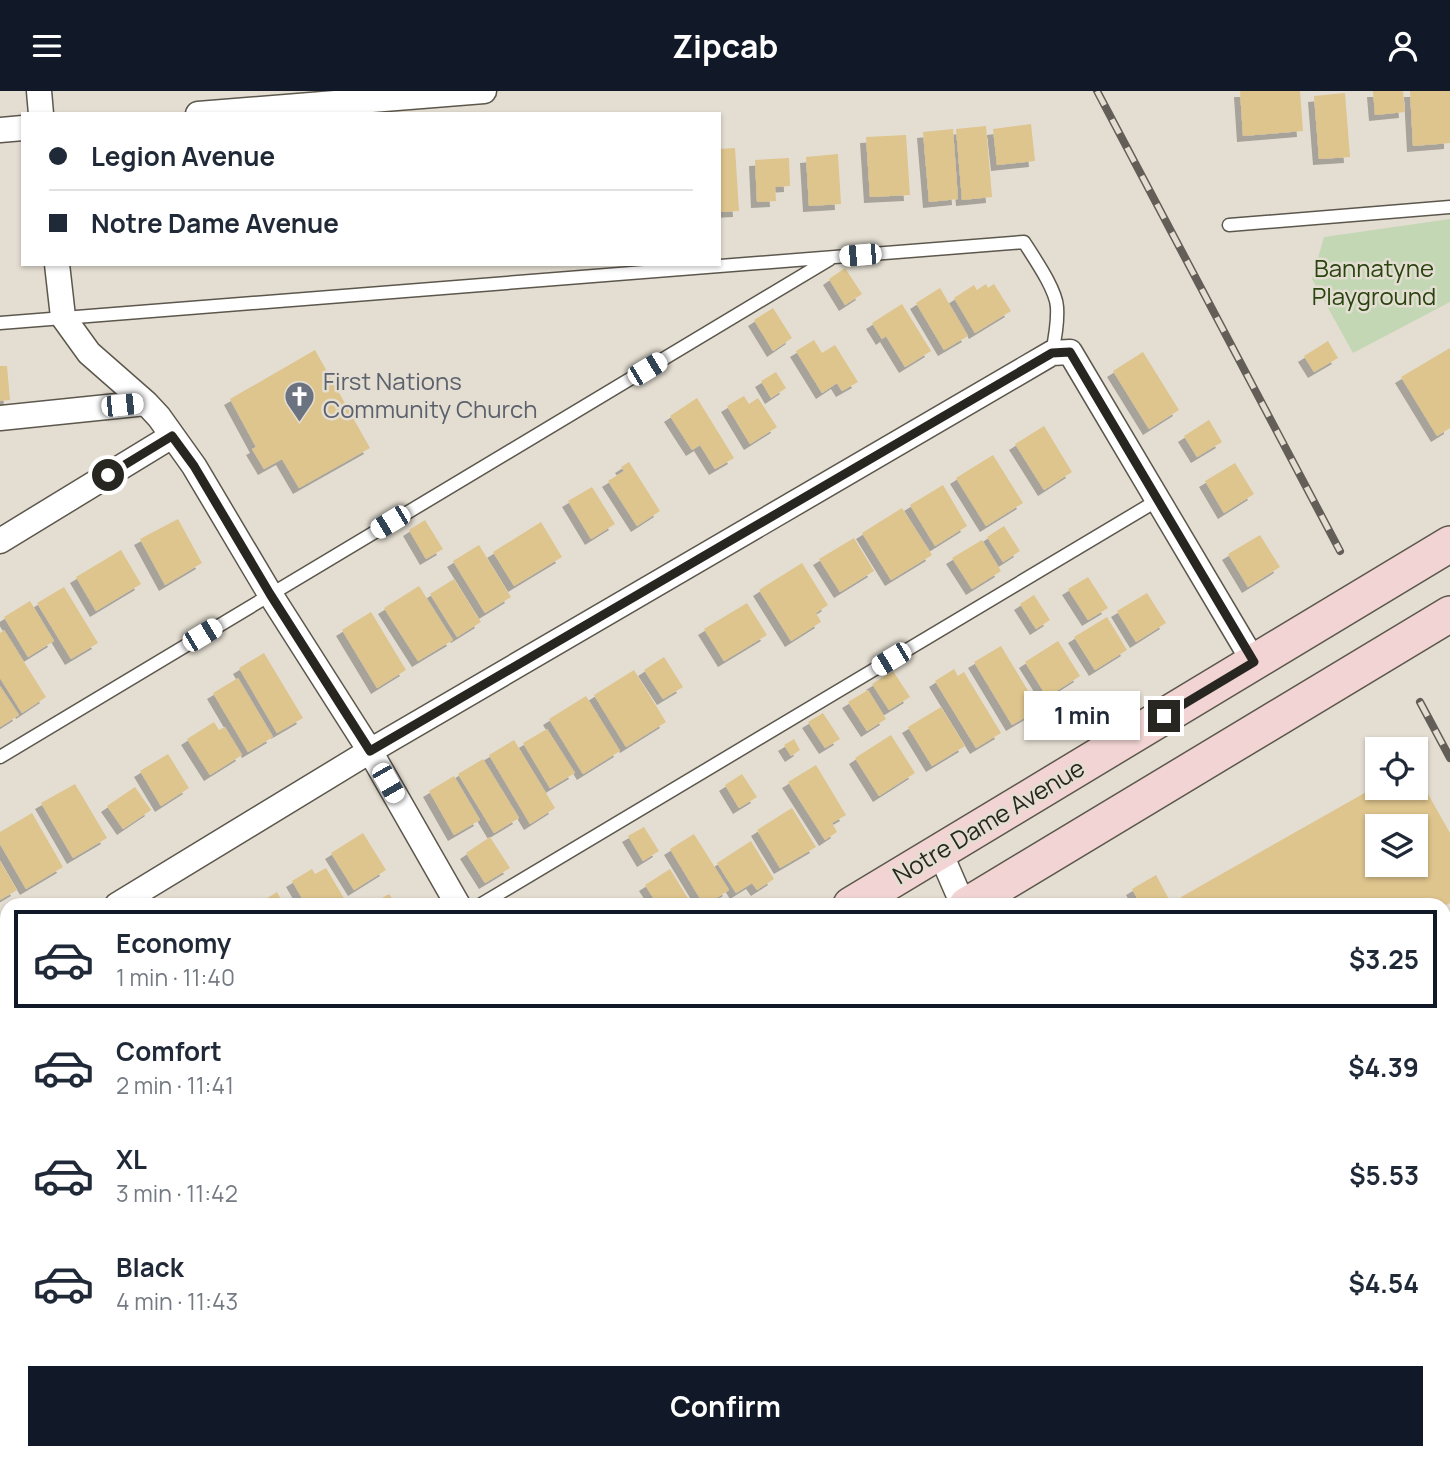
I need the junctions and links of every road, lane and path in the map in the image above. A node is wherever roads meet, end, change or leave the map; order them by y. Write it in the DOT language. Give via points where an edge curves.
graph roads {
  1 [pos="40,91"];
  2 [pos="484,91"];
  3 [pos="41,112"];
  4 [pos="223,112"];
  5 [pos="21,128"];
  6 [pos="0,130"];
  7 [pos="1450,207"];
  8 [pos="1229,225"];
  9 [pos="833,257"];
  10 [pos="57,266"];
  11 [pos="718,266"];
  12 [pos="721,266"];
  13 [pos="63,317"];
  14 [pos="0,323"];
  15 [pos="1061,353"];
  16 [pos="146,403"];
  17 [pos="0,418"];
  18 [pos="172,436"];
  19 [pos="1158,500"];
  20 [pos="0,541"];
  21 [pos="1450,544"];
  22 [pos="270,594"];
  23 [pos="1450,614"];
  24 [pos="1254,662"];
  25 [pos="370,751"];
  26 [pos="0,757"];
  27 [pos="940,852"];
  28 [pos="128,898"];
  29 [pos="454,898"];
  30 [pos="492,898"];
  31 [pos="863,898"];
  32 [pos="962,898"];
  33 [pos="977,898"];
  1 -- 3 [label="street"];
  2 -- 4 [label="street"];
  5 -- 6 [label="street"];
  7 -- 8 [label="lane"];
  9 -- 12 [label="lane"];
  9 -- 15 [label="lane" via="1024,242 1057,304"];
  9 -- 22 [label="lane"];
  10 -- 13 [label="street"];
  11 -- 13 [label="lane"];
  13 -- 14 [label="lane"];
  13 -- 16 [label="street" via="89,353"];
  15 -- 19 [label="street"];
  15 -- 25 [label="street"];
  16 -- 17 [label="street"];
  16 -- 18 [label="street"];
  18 -- 20 [label="street"];
  18 -- 22 [label="street"];
  19 -- 24 [label="street"];
  19 -- 30 [label="lane"];
  21 -- 24 [label="main road, Notre Dame Avenue"];
  22 -- 25 [label="street"];
  22 -- 26 [label="lane"];
  23 -- 33 [label="main road"];
  24 -- 27 [label="main road, Notre Dame Avenue"];
  25 -- 28 [label="street"];
  25 -- 29 [label="street"];
  27 -- 31 [label="main road, Notre Dame Avenue"];
  27 -- 32 [label="street"];
}
